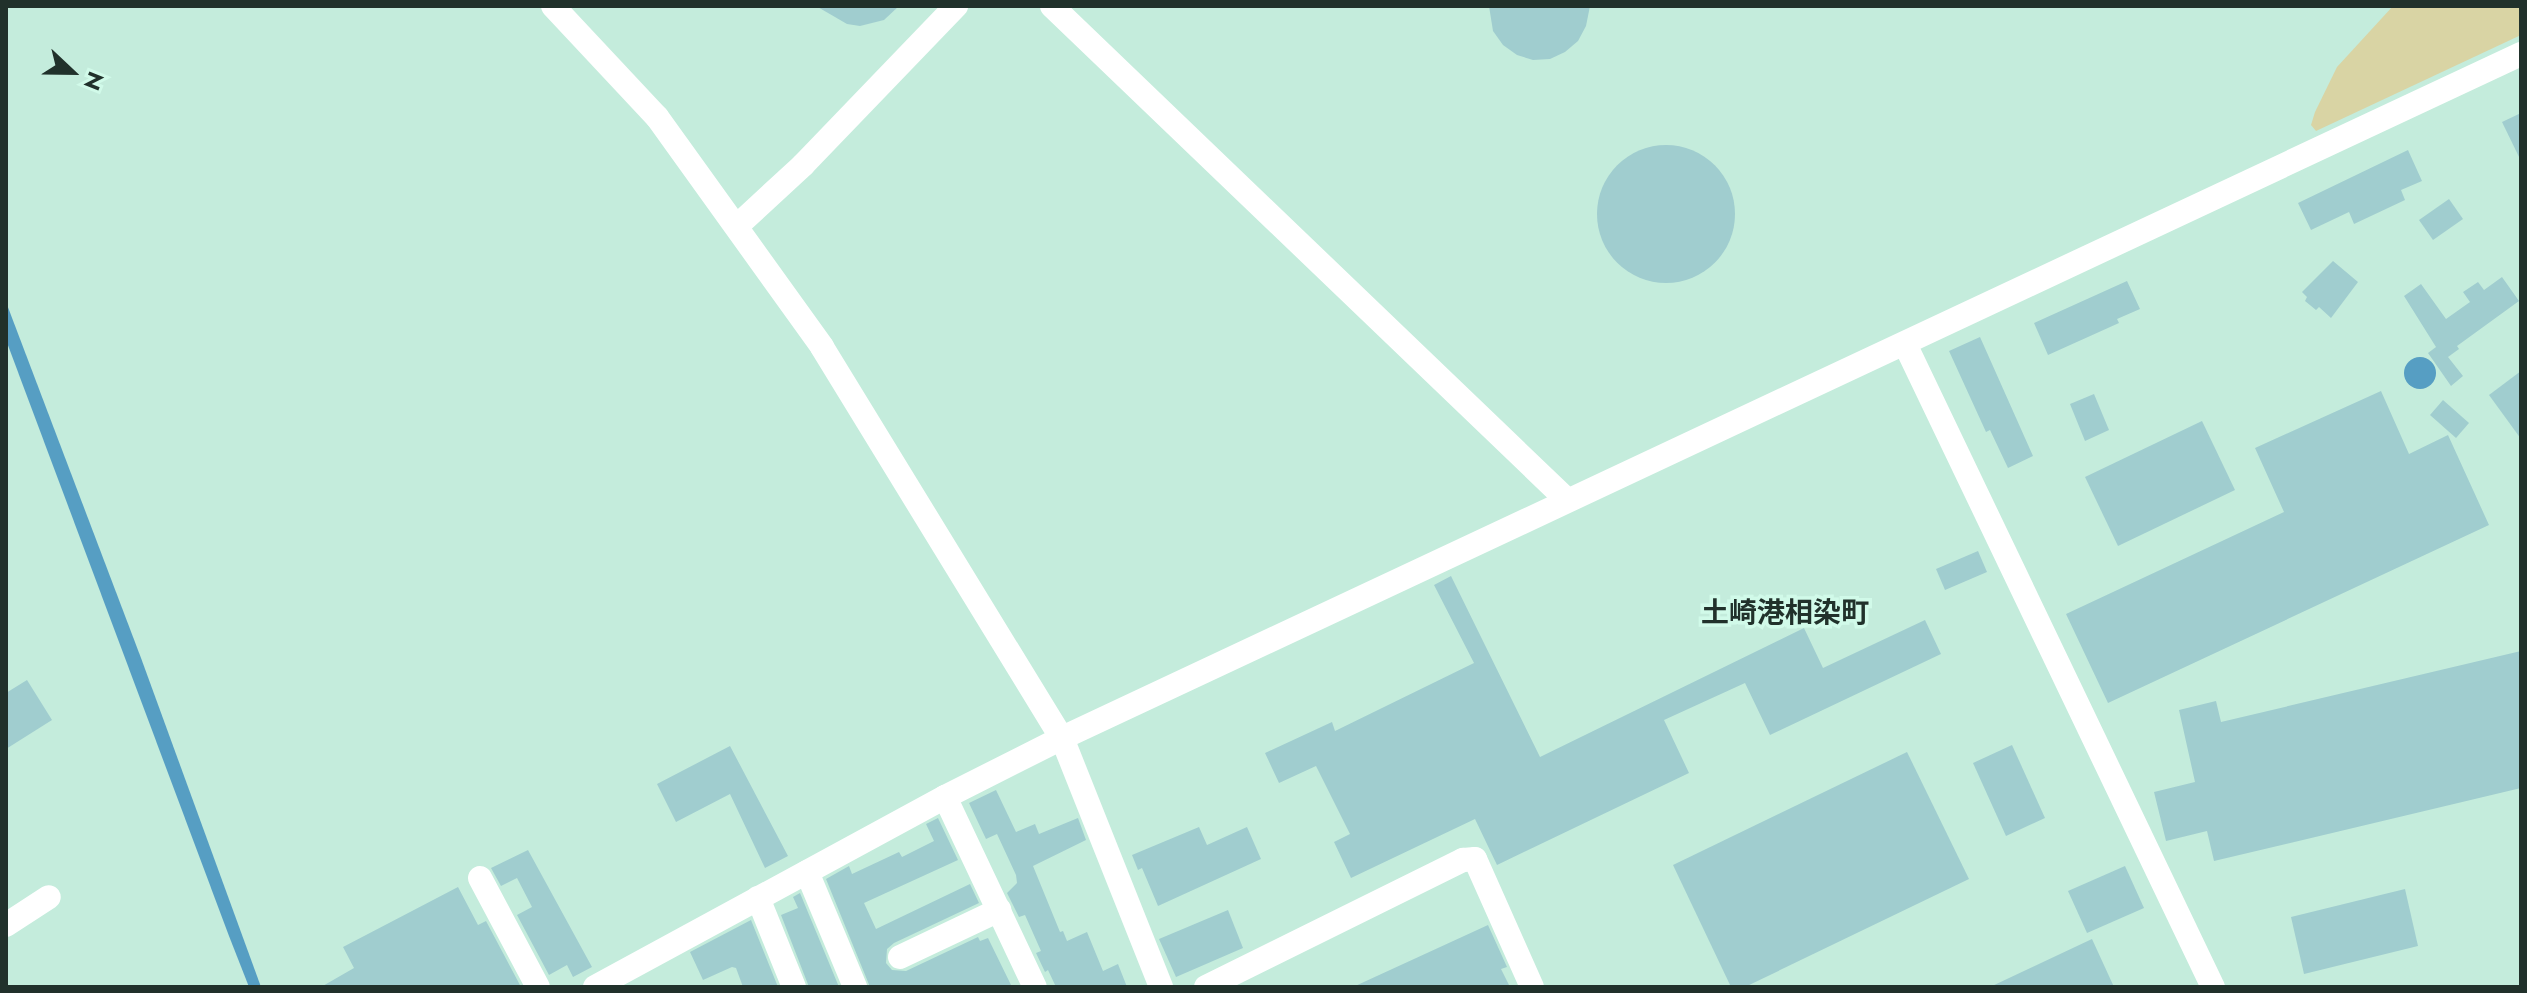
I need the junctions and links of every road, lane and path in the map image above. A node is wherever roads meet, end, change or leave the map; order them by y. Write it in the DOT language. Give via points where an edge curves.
graph roads {
  1 [pos="553,6"];
  2 [pos="956,6"];
  3 [pos="1052,6"];
  4 [pos="2521,54"];
  5 [pos="737,226"];
  6 [pos="1905,344"];
  7 [pos="1567,500"];
  8 [pos="1062,738"];
  9 [pos="945,797"];
  10 [pos="807,872"];
  11 [pos="480,878"];
  12 [pos="49,897"];
  13 [pos="758,898"];
  14 [pos="999,910"];
  15 [pos="6,925"];
  16 [pos="900,957"];
  17 [pos="606,984"];
  18 [pos="538,987"];
  19 [pos="794,987"];
  20 [pos="855,987"];
  21 [pos="1035,987"];
  22 [pos="1161,987"];
  23 [pos="1206,987"];
  24 [pos="1532,987"];
  25 [pos="2213,987"];
  1 -- 5 [label="street" via="657,117"];
  2 -- 5 [label="street"];
  3 -- 7 [label="street"];
  4 -- 6 [label="street"];
  5 -- 8 [label="street" via="822,347"];
  6 -- 7 [label="street"];
  6 -- 25 [label="street"];
  7 -- 8 [label="street"];
  8 -- 9 [label="street"];
  8 -- 22 [label="street"];
  9 -- 10 [label="street"];
  9 -- 14 [label="street"];
  10 -- 13 [label="street"];
  10 -- 20 [label="street"];
  11 -- 18 [label="street"];
  12 -- 15 [label="street"];
  13 -- 17 [label="street"];
  13 -- 19 [label="street"];
  14 -- 16 [label="street"];
  14 -- 21 [label="street"];
  23 -- 24 [label="street" via="1463,860 1475,859"];
}
